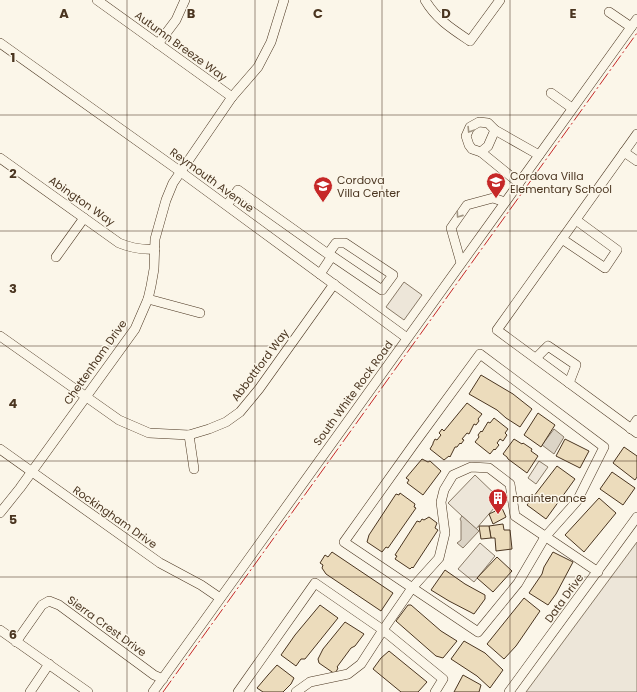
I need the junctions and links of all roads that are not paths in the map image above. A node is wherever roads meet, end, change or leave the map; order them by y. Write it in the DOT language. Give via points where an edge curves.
graph roads {
  1 [pos="96,0"];
  2 [pos="185,0"];
  3 [pos="284,0"];
  4 [pos="424,0"];
  5 [pos="500,0"];
  6 [pos="609,12"];
  7 [pos="637,19"];
  8 [pos="631,27"];
  9 [pos="0,43"];
  10 [pos="158,44"];
  11 [pos="551,93"];
  12 [pos="232,97"];
  13 [pos="572,108"];
  14 [pos="495,130"];
  15 [pos="637,134"];
  16 [pos="482,152"];
  17 [pos="624,152"];
  18 [pos="539,155"];
  19 [pos="0,158"];
  20 [pos="637,161"];
  21 [pos="181,172"];
  22 [pos="518,183"];
  23 [pos="505,202"];
  24 [pos="226,205"];
  25 [pos="84,218"];
  26 [pos="576,220"];
  27 [pos="562,239"];
  28 [pos="155,249"];
  29 [pos="330,255"];
  30 [pos="56,257"];
  31 [pos="461,263"];
  32 [pos="320,274"];
  33 [pos="334,284"];
  34 [pos="148,299"];
  35 [pos="200,313"];
  36 [pos="0,336"];
  37 [pos="407,338"];
  38 [pos="536,358"];
  39 [pos="569,383"];
  40 [pos="86,396"];
  41 [pos="637,420"];
  42 [pos="634,431"];
  43 [pos="189,435"];
  44 [pos="0,449"];
  45 [pos="194,468"];
  46 [pos="31,472"];
  47 [pos="0,513"];
  48 [pos="637,517"];
  49 [pos="545,537"];
  50 [pos="598,572"];
  51 [pos="412,588"];
  52 [pos="220,598"];
  53 [pos="0,630"];
  54 [pos="383,630"];
  55 [pos="16,642"];
  56 [pos="49,664"];
  57 [pos="163,679"];
  58 [pos="30,692"];
  59 [pos="88,692"];
  60 [pos="153,692"];
  61 [pos="238,692"];
  62 [pos="296,692"];
  63 [pos="435,692"];
  64 [pos="509,692"];
  1 -- 10 [label="street, Autumn Breeze Way"];
  2 -- 10 [label="street" via="176,20"];
  3 -- 12 [label="street, Chettenham Drive" via="271,42 258,66"];
  4 -- 5 [label="street" via="446,25 470,41"];
  6 -- 8 [label="street"];
  7 -- 8 [label="street, South White Rock Road"];
  8 -- 13 [label="street, South White Rock Road"];
  9 -- 21 [label="street, Reymouth Avenue"];
  10 -- 12 [label="street, Autumn Breeze Way"];
  11 -- 13 [label="street"];
  12 -- 21 [label="street, Chettenham Drive"];
  13 -- 18 [label="street, South White Rock Road"];
  14 -- 16 [label="street" via="488,146"];
  14 -- 16 [label="street, one-way" via="488,123 478,122 468,131 466,136 469,145 472,149"];
  14 -- 18 [label="street"];
  15 -- 17 [label="street"];
  16 -- 22 [label="street"];
  17 -- 20 [label="street"];
  17 -- 26 [label="street"];
  18 -- 22 [label="street, South White Rock Road"];
  19 -- 25 [label="street, Abington Way"];
  21 -- 24 [label="street, Reymouth Avenue"];
  21 -- 28 [label="street, Chettenham Drive" via="166,200 155,239"];
  22 -- 23 [label="street, South White Rock Road"];
  23 -- 31 [label="street, South White Rock Road"];
  23 -- 31 [label="street, one-way" via="493,198 467,205 451,228"];
  24 -- 29 [label="street" via="238,190"];
  24 -- 32 [label="street, Reymouth Avenue"];
  25 -- 28 [label="street, Abington Way" via="120,243 143,250"];
  25 -- 30 [label="street"];
  26 -- 27 [label="street"];
  26 -- 27 [label="street" via="617,250 604,268"];
  27 -- 38 [label="street" via="497,330"];
  28 -- 34 [label="street, Chettenham Drive"];
  29 -- 29 [label="street" via="382,290 392,275 345,243 336,243"];
  29 -- 32 [label="street"];
  31 -- 37 [label="street, South White Rock Road"];
  32 -- 33 [label="street, Reymouth Avenue"];
  33 -- 37 [label="street, Reymouth Avenue"];
  33 -- 43 [label="street, Abbottford Way" via="240,412 226,422"];
  34 -- 35 [label="street"];
  34 -- 40 [label="street, Chettenham Drive" via="135,329"];
  36 -- 40 [label="street, Abbottford Way"];
  37 -- 52 [label="street, South White Rock Road"];
  38 -- 39 [label="street"];
  38 -- 39 [label="street" via="548,346 576,365"];
  39 -- 42 [label="street"];
  40 -- 43 [label="street, Abbottford Way" via="119,420 140,430 160,435"];
  40 -- 46 [label="street, Chettenham Drive"];
  41 -- 42 [label="street"];
  43 -- 45 [label="street"];
  44 -- 46 [label="street, Rockingham Drive"];
  46 -- 47 [label="street, Chettenham Drive"];
  46 -- 52 [label="street, Rockingham Drive" via="160,563"];
  48 -- 50 [label="street, Data Drive"];
  49 -- 50 [label="street"];
  49 -- 51 [label="street" via="518,583 478,632"];
  49 -- 51 [label="street" via="515,516 510,484 489,468 472,467 453,475 444,490 442,502 445,533 439,558"];
  49 -- 51 [label="street" via="577,501 604,447 480,354 344,542"];
  50 -- 64 [label="street, Data Drive"];
  51 -- 54 [label="street"];
  52 -- 57 [label="street, South White Rock Road"];
  53 -- 55 [label="street"];
  54 -- 61 [label="street" via="315,583"];
  54 -- 62 [label="street" via="361,664 348,674 310,682"];
  54 -- 63 [label="street" via="443,679"];
  55 -- 56 [label="street"];
  55 -- 57 [label="street, Sierra Crest Drive" via="42,605 49,601"];
  56 -- 58 [label="street"];
  56 -- 59 [label="street"];
  57 -- 60 [label="street, South White Rock Road"];
}
